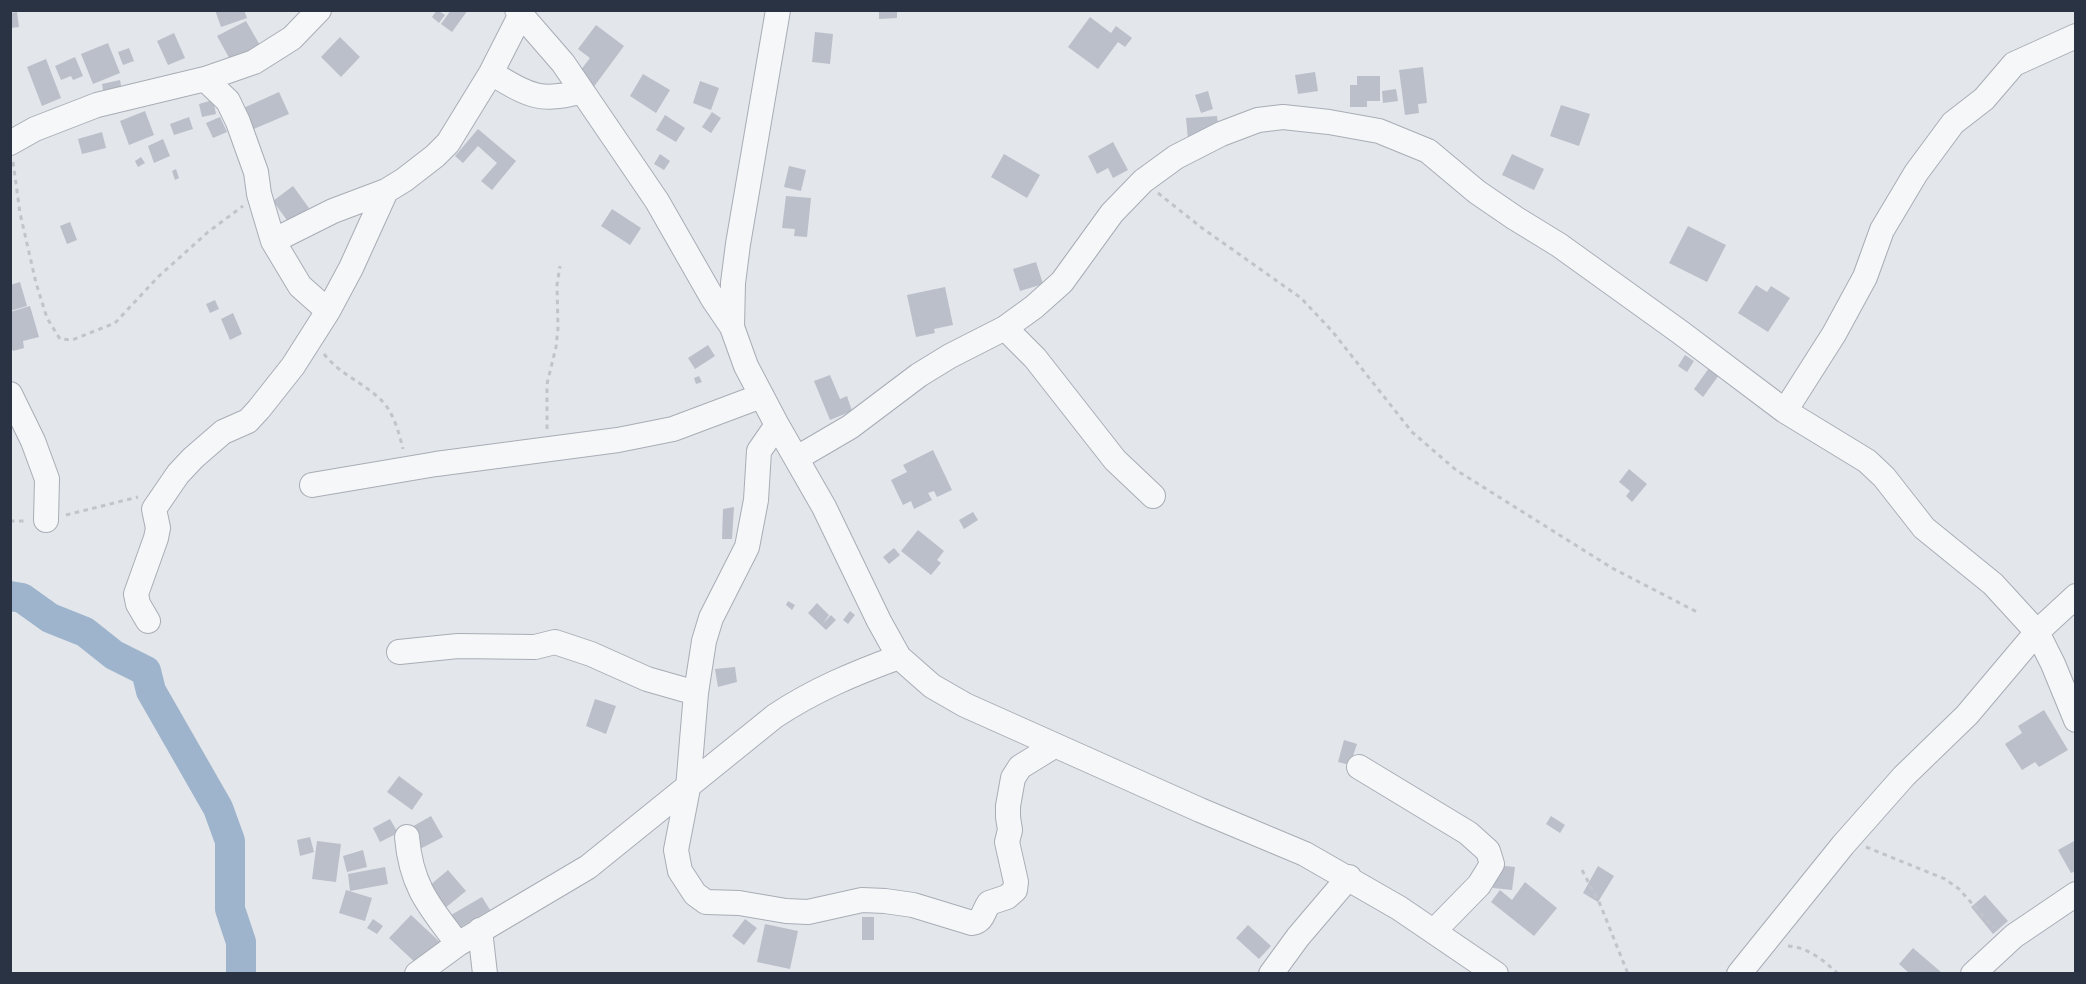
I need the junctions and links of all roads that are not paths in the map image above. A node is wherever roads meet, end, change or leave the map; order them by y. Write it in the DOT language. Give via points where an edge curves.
graph roads {
  1 [pos="319,10"];
  2 [pos="778,10"];
  3 [pos="519,12"];
  4 [pos="2076,36"];
  5 [pos="491,73"];
  6 [pos="206,79"];
  7 [pos="582,91"];
  8 [pos="11,151"];
  9 [pos="386,191"];
  10 [pos="273,242"];
  11 [pos="322,320"];
  12 [pos="732,327"];
  13 [pos="1005,328"];
  14 [pos="10,394"];
  15 [pos="761,396"];
  16 [pos="1785,411"];
  17 [pos="777,425"];
  18 [pos="797,458"];
  19 [pos="312,485"];
  20 [pos="1153,496"];
  21 [pos="46,520"];
  22 [pos="2076,596"];
  23 [pos="148,621"];
  24 [pos="2037,632"];
  25 [pos="399,652"];
  26 [pos="898,657"];
  27 [pos="696,693"];
  28 [pos="2076,720"];
  29 [pos="1054,746"];
  30 [pos="1359,768"];
  31 [pos="688,788"];
  32 [pos="407,837"];
  33 [pos="1349,877"];
  34 [pos="2076,894"];
  35 [pos="480,930"];
  36 [pos="1434,931"];
  37 [pos="458,944"];
  38 [pos="417,974"];
  39 [pos="484,974"];
  40 [pos="1271,974"];
  41 [pos="1496,974"];
  42 [pos="1738,974"];
  43 [pos="1973,974"];
  1 -- 6 [label="street" via="292,39 254,62"];
  2 -- 12 [label="street" via="738,244"];
  3 -- 5 [label="street"];
  3 -- 7 [label="street"];
  4 -- 16 [label="street" via="2014,64 1984,99 1953,123 1916,173 1882,230 1865,278"];
  5 -- 7 [label="street" via="533,96 556,98"];
  5 -- 9 [label="street" via="448,143"];
  6 -- 8 [label="street" via="97,105 35,129"];
  6 -- 10 [label="street" via="228,101 238,122 256,172"];
  7 -- 12 [label="street" via="657,201"];
  9 -- 10 [label="street" via="333,211"];
  9 -- 11 [label="street"];
  10 -- 11 [label="street"];
  11 -- 23 [label="street" via="260,409 211,441 178,474 154,509 156,538 136,594"];
  12 -- 15 [label="street"];
  13 -- 16 [label="street" via="1062,282 1112,213 1143,181 1176,157 1221,134 1258,120 1283,117 1379,131 1428,151 1477,192 1559,245"];
  13 -- 18 [label="street" via="927,370 850,427"];
  13 -- 20 [label="street" via="1035,358 1115,460"];
  14 -- 21 [label="street" via="47,479"];
  15 -- 17 [label="street"];
  15 -- 19 [label="street" via="673,429 618,440"];
  16 -- 24 [label="street" via="1868,461 1924,528 1994,584"];
  17 -- 18 [label="street"];
  17 -- 27 [label="street" via="759,451 756,500 747,547 711,618"];
  18 -- 26 [label="street"];
  22 -- 24 [label="street"];
  24 -- 28 [label="street"];
  24 -- 42 [label="street" via="1967,715 1904,776 1843,845"];
  25 -- 27 [label="street" via="458,646 535,647 555,642 647,680"];
  26 -- 29 [label="street" via="932,686 965,705"];
  26 -- 31 [label="street" via="803,697"];
  27 -- 31 [label="street"];
  29 -- 31 [label="street" via="1020,767 1013,778 1007,842 1015,890 989,903 982,918 972,923 885,901 862,900 808,912 706,902 686,883 676,850"];
  29 -- 33 [label="street" via="1305,854"];
  30 -- 36 [label="street" via="1468,833 1488,851 1492,864 1479,885"];
  31 -- 35 [label="street" via="588,867"];
  32 -- 37 [label="street" via="418,887"];
  33 -- 36 [label="street"];
  33 -- 40 [label="street"];
  34 -- 43 [label="street" via="2007,943"];
  35 -- 37 [label="street"];
  35 -- 39 [label="street"];
  36 -- 41 [label="street"];
  37 -- 38 [label="street"];
}
